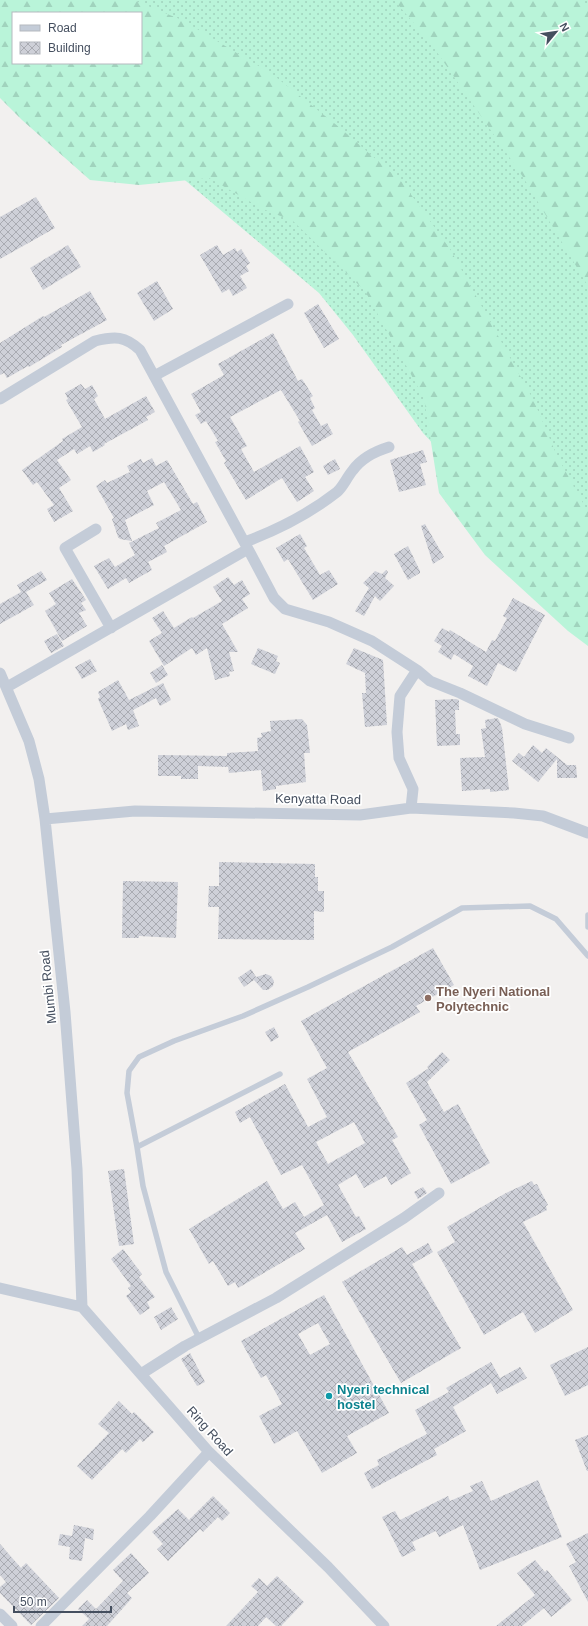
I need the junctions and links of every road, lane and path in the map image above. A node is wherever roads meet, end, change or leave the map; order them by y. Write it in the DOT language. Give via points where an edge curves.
graph roads {
  1 [pos="288,304"];
  2 [pos="154,376"];
  3 [pos="0,399"];
  4 [pos="389,447"];
  5 [pos="96,529"];
  6 [pos="246,546"];
  7 [pos="111,628"];
  8 [pos="417,670"];
  9 [pos="0,673"];
  10 [pos="7,687"];
  11 [pos="569,738"];
  12 [pos="411,808"];
  13 [pos="45,820"];
  14 [pos="588,833"];
  15 [pos="588,915"];
  16 [pos="588,928"];
  17 [pos="588,956"];
  18 [pos="280,1074"];
  19 [pos="137,1147"];
  20 [pos="439,1193"];
  21 [pos="0,1288"];
  22 [pos="82,1307"];
  23 [pos="199,1338"];
  24 [pos="141,1374"];
  25 [pos="209,1452"];
  26 [pos="0,1614"];
  27 [pos="12,1626"];
  28 [pos="41,1626"];
  29 [pos="384,1626"];
  1 -- 2 [label="street"];
  2 -- 3 [label="street" via="140,350 130,342 110,337 95,341"];
  2 -- 6 [label="street"];
  4 -- 6 [label="street" via="377,451 354,468 338,491"];
  5 -- 7 [label="street" via="66,548"];
  6 -- 7 [label="street"];
  6 -- 8 [label="street" via="274,598 286,609 329,622 372,641"];
  7 -- 10 [label="street"];
  8 -- 11 [label="street" via="430,681 525,724"];
  8 -- 12 [label="street" via="400,696 397,732 399,758 412,789"];
  9 -- 10 [label="street, Mumbi Road"];
  10 -- 13 [label="street, Mumbi Road" via="29,741 39,779"];
  12 -- 13 [label="street, Kenyatta Road" via="360,815 135,811"];
  12 -- 14 [label="street, Kenyatta Road" via="543,816"];
  13 -- 22 [label="street, Mumbi Road" via="65,1012 77,1169"];
  15 -- 16 [label="lane"];
  17 -- 19 [label="lane" via="556,918 530,906 462,908 392,947 308,987 139,1057 129,1071 127,1093"];
  18 -- 19 [label="lane"];
  19 -- 23 [label="lane" via="143,1186 166,1272"];
  20 -- 23 [label="street" via="404,1218 276,1298"];
  21 -- 22 [label="street"];
  22 -- 24 [label="street, Ring Road"];
  23 -- 24 [label="street"];
  24 -- 25 [label="street, Ring Road"];
  25 -- 28 [label="street" via="150,1516"];
  25 -- 29 [label="street, Ring Road" via="328,1567"];
  26 -- 27 [label="street"];
}
